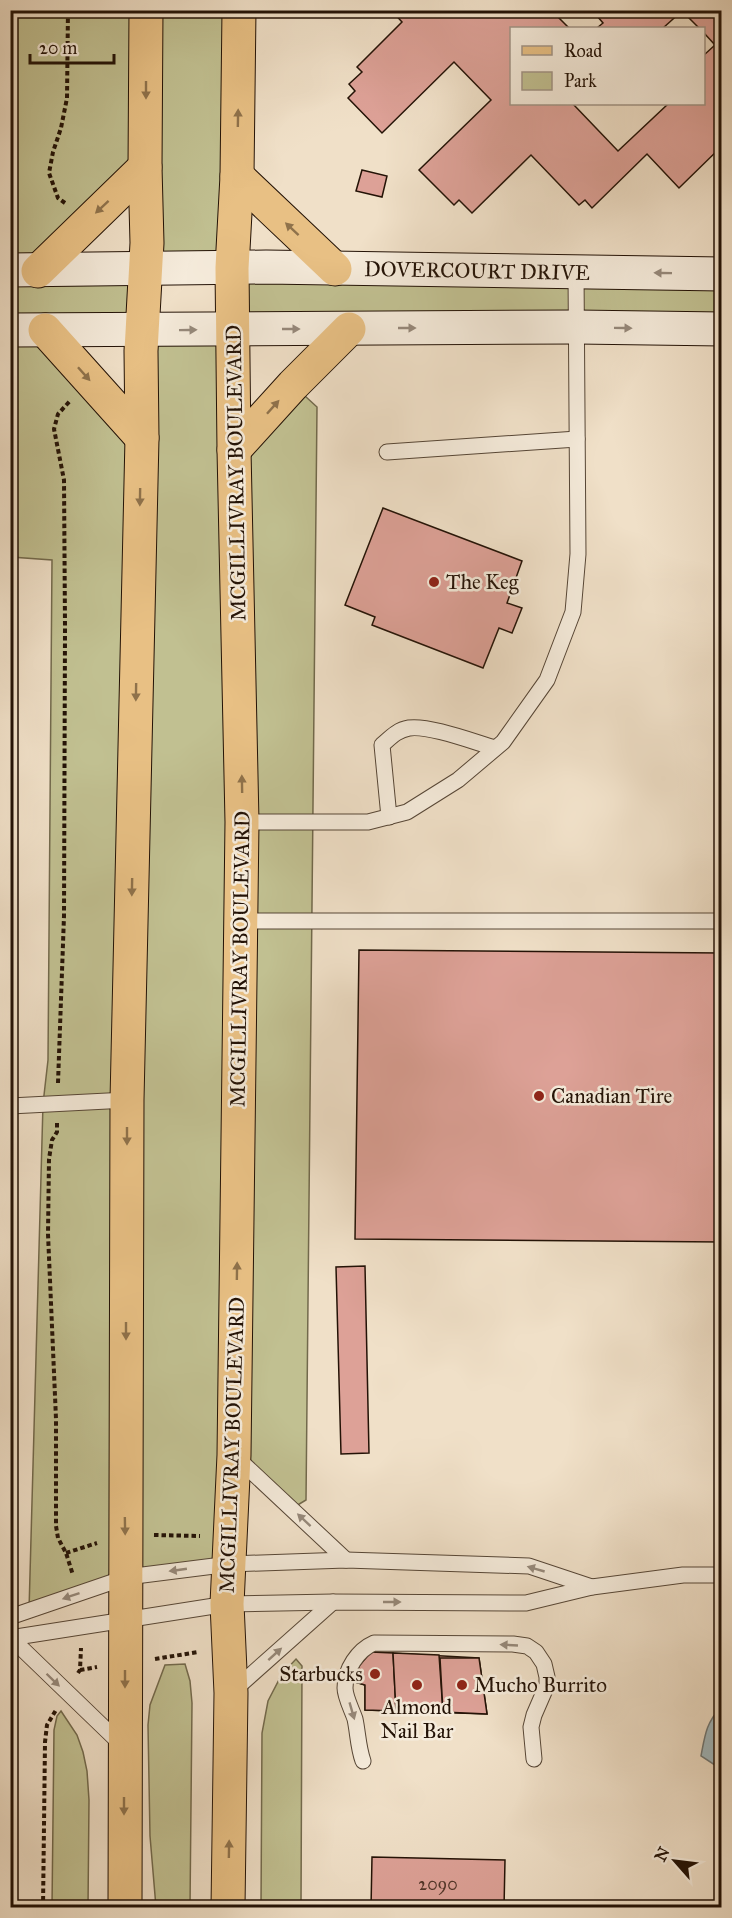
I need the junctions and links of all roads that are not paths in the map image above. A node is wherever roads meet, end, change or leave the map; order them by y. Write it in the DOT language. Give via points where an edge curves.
graph roads {
  1 [pos="146,10"];
  2 [pos="239,10"];
  3 [pos="145,167"];
  4 [pos="237,176"];
  5 [pos="147,267"];
  6 [pos="232,268"];
  7 [pos="335,269"];
  8 [pos="24,271"];
  9 [pos="576,272"];
  10 [pos="722,274"];
  11 [pos="577,327"];
  12 [pos="349,328"];
  13 [pos="233,329"];
  14 [pos="722,329"];
  15 [pos="10,330"];
  16 [pos="45,330"];
  17 [pos="143,330"];
  18 [pos="142,438"];
  19 [pos="577,439"];
  20 [pos="234,450"];
  21 [pos="387,452"];
  22 [pos="495,748"];
  23 [pos="389,817"];
  24 [pos="242,822"];
  25 [pos="242,921"];
  26 [pos="722,921"];
  27 [pos="127,1100"];
  28 [pos="10,1107"];
  29 [pos="234,1455"];
  30 [pos="231,1550"];
  31 [pos="346,1560"];
  32 [pos="722,1575"];
  33 [pos="127,1577"];
  34 [pos="592,1587"];
  35 [pos="333,1602"];
  36 [pos="228,1604"];
  37 [pos="10,1617"];
  38 [pos="126,1620"];
  39 [pos="11,1639"];
  40 [pos="231,1693"];
  41 [pos="124,1748"];
  42 [pos="534,1759"];
  43 [pos="363,1761"];
  44 [pos="124,1908"];
  45 [pos="228,1908"];
  1 -- 3 [label="main road, one-way"];
  4 -- 2 [label="main road, MCGILLIVRAY BOULEVARD, one-way"];
  3 -- 5 [label="main road"];
  3 -- 8 [label="main road, one-way"];
  4 -- 6 [label="main road, MCGILLIVRAY BOULEVARD"];
  7 -- 4 [label="main road, one-way"];
  5 -- 6 [label="street, DOVERCOURT DRIVE"];
  5 -- 8 [label="street, DOVERCOURT DRIVE"];
  5 -- 17 [label="main road"];
  6 -- 7 [label="street, DOVERCOURT DRIVE"];
  6 -- 13 [label="main road, MCGILLIVRAY BOULEVARD"];
  7 -- 9 [label="street, DOVERCOURT DRIVE"];
  10 -- 9 [label="street, DOVERCOURT DRIVE, one-way"];
  9 -- 11 [label="lane"];
  12 -- 11 [label="street, one-way"];
  11 -- 14 [label="street, one-way"];
  11 -- 19 [label="lane"];
  13 -- 12 [label="street, one-way"];
  20 -- 12 [label="main road, one-way"];
  17 -- 13 [label="street, one-way"];
  13 -- 20 [label="main road, MCGILLIVRAY BOULEVARD"];
  15 -- 16 [label="street"];
  16 -- 17 [label="street"];
  16 -- 18 [label="main road, one-way"];
  17 -- 18 [label="main road"];
  18 -- 27 [label="main road, one-way"];
  19 -- 21 [label="lane"];
  19 -- 22 [label="lane" via="578,554 573,612 547,680"];
  24 -- 20 [label="main road, MCGILLIVRAY BOULEVARD, one-way"];
  22 -- 23 [label="lane" via="458,780 407,812"];
  22 -- 23 [label="lane" via="434,731 410,728 395,733 382,745"];
  23 -- 24 [label="lane" via="368,822"];
  24 -- 25 [label="main road, MCGILLIVRAY BOULEVARD"];
  25 -- 26 [label="lane"];
  29 -- 25 [label="main road, MCGILLIVRAY BOULEVARD, one-way"];
  27 -- 28 [label="lane"];
  27 -- 33 [label="main road, one-way"];
  29 -- 30 [label="main road, MCGILLIVRAY BOULEVARD"];
  31 -- 29 [label="lane, one-way"];
  30 -- 31 [label="lane"];
  30 -- 33 [label="lane, one-way"];
  30 -- 36 [label="main road, MCGILLIVRAY BOULEVARD"];
  34 -- 31 [label="lane, one-way" via="530,1566"];
  32 -- 34 [label="lane" via="683,1575"];
  33 -- 37 [label="lane, one-way"];
  33 -- 38 [label="main road"];
  35 -- 34 [label="lane, one-way" via="526,1603"];
  35 -- 36 [label="lane"];
  40 -- 35 [label="lane, one-way"];
  36 -- 38 [label="lane"];
  36 -- 40 [label="main road, MCGILLIVRAY BOULEVARD"];
  38 -- 39 [label="lane"];
  38 -- 41 [label="main road, one-way"];
  39 -- 41 [label="lane, one-way"];
  45 -- 40 [label="main road, MCGILLIVRAY BOULEVARD, one-way"];
  41 -- 44 [label="main road, one-way"];
  42 -- 43 [label="lane, one-way" via="531,1727 548,1677 536,1652 513,1644 374,1643 363,1647 355,1659 345,1689"];
}
